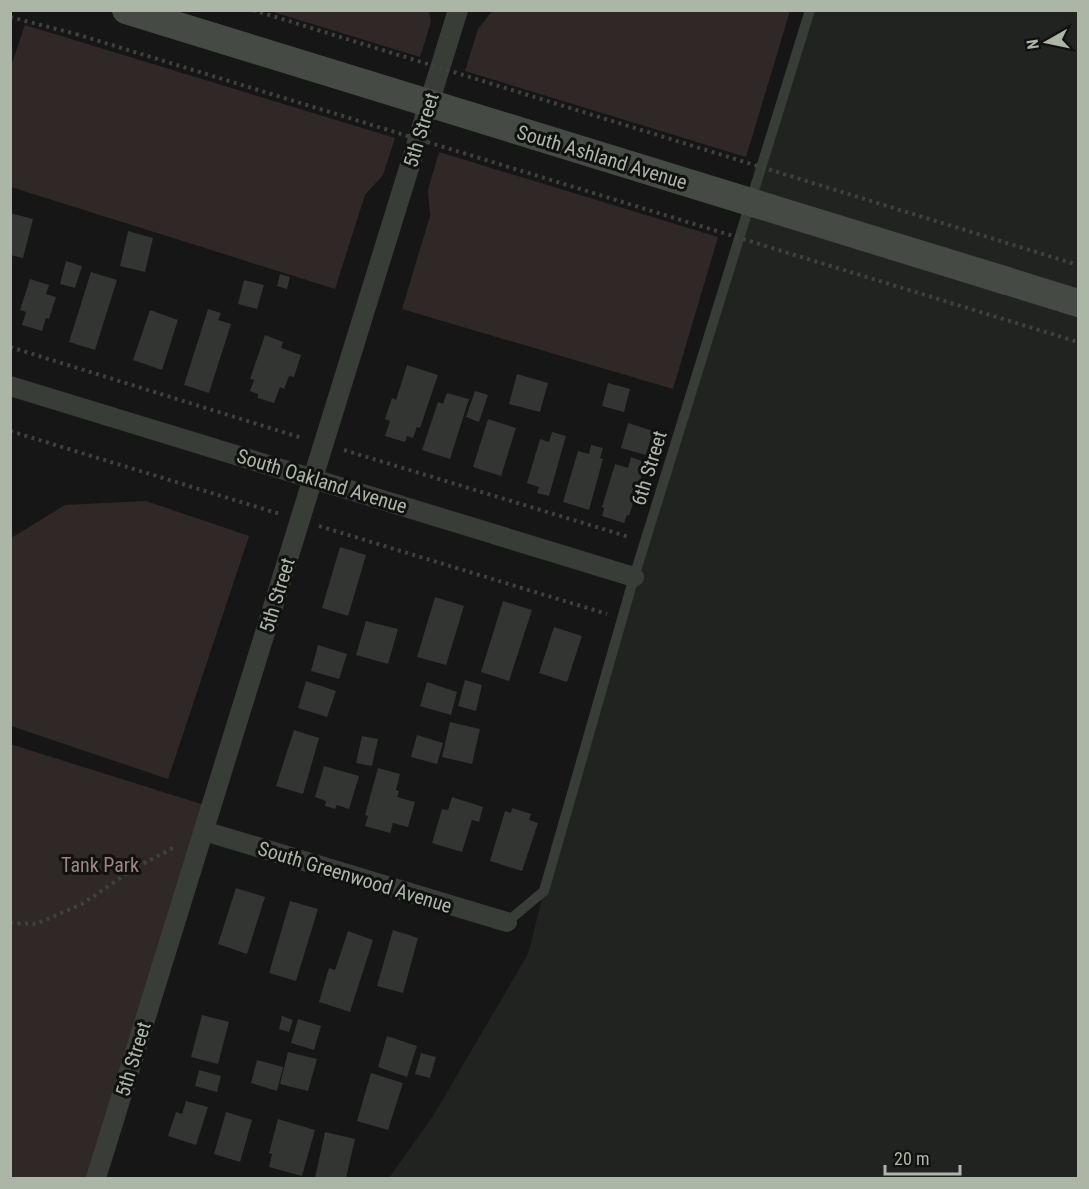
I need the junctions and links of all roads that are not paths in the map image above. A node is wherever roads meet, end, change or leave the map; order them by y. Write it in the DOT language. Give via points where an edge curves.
graph roads {
  1 [pos="126,10"];
  2 [pos="458,10"];
  3 [pos="810,10"];
  4 [pos="1078,303"];
  5 [pos="10,386"];
  6 [pos="313,479"];
  7 [pos="634,577"];
  8 [pos="204,831"];
  9 [pos="507,922"];
  10 [pos="102,1177"];
  1 -- 4 [label="main road, South Ashland Avenue, bridge"];
  2 -- 6 [label="street, 5th Street"];
  3 -- 7 [label="lane, 6th Street"];
  5 -- 6 [label="street, South Oakland Avenue"];
  6 -- 7 [label="street, South Oakland Avenue"];
  6 -- 8 [label="street, 5th Street"];
  7 -- 9 [label="lane, 6th Street" via="544,891"];
  8 -- 9 [label="street, South Greenwood Avenue"];
  8 -- 10 [label="street, 5th Street"];
}
